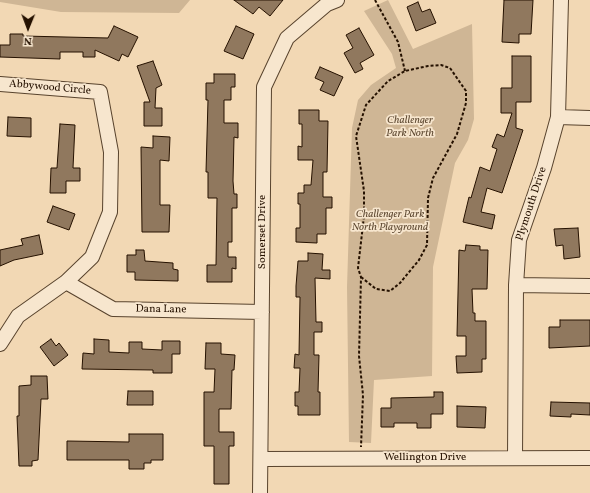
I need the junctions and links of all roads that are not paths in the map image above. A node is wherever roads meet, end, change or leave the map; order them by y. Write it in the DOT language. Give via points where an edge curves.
graph roads {
  1 [pos="336,0"];
  2 [pos="560,0"];
  3 [pos="0,84"];
  4 [pos="558,117"];
  5 [pos="590,118"];
  6 [pos="66,282"];
  7 [pos="516,285"];
  8 [pos="590,286"];
  9 [pos="262,312"];
  10 [pos="0,344"];
  11 [pos="515,458"];
  12 [pos="590,458"];
  13 [pos="261,459"];
  14 [pos="260,493"];
  1 -- 9 [label="street, Somerset Drive" via="327,4 287,38 264,87"];
  2 -- 4 [label="street, Plymouth Drive"];
  3 -- 6 [label="street, Abbywood Circle" via="100,92 111,152 110,212 92,257"];
  4 -- 5 [label="street"];
  4 -- 7 [label="street, Plymouth Drive" via="544,168 519,240"];
  6 -- 9 [label="street, Dana Lane" via="112,309"];
  6 -- 10 [label="street" via="18,316"];
  7 -- 8 [label="street"];
  7 -- 11 [label="street, Plymouth Drive"];
  9 -- 13 [label="street, Somerset Drive"];
  11 -- 12 [label="street, Wellington Drive"];
  11 -- 13 [label="street, Wellington Drive"];
  13 -- 14 [label="street, Somerset Drive"];
}
